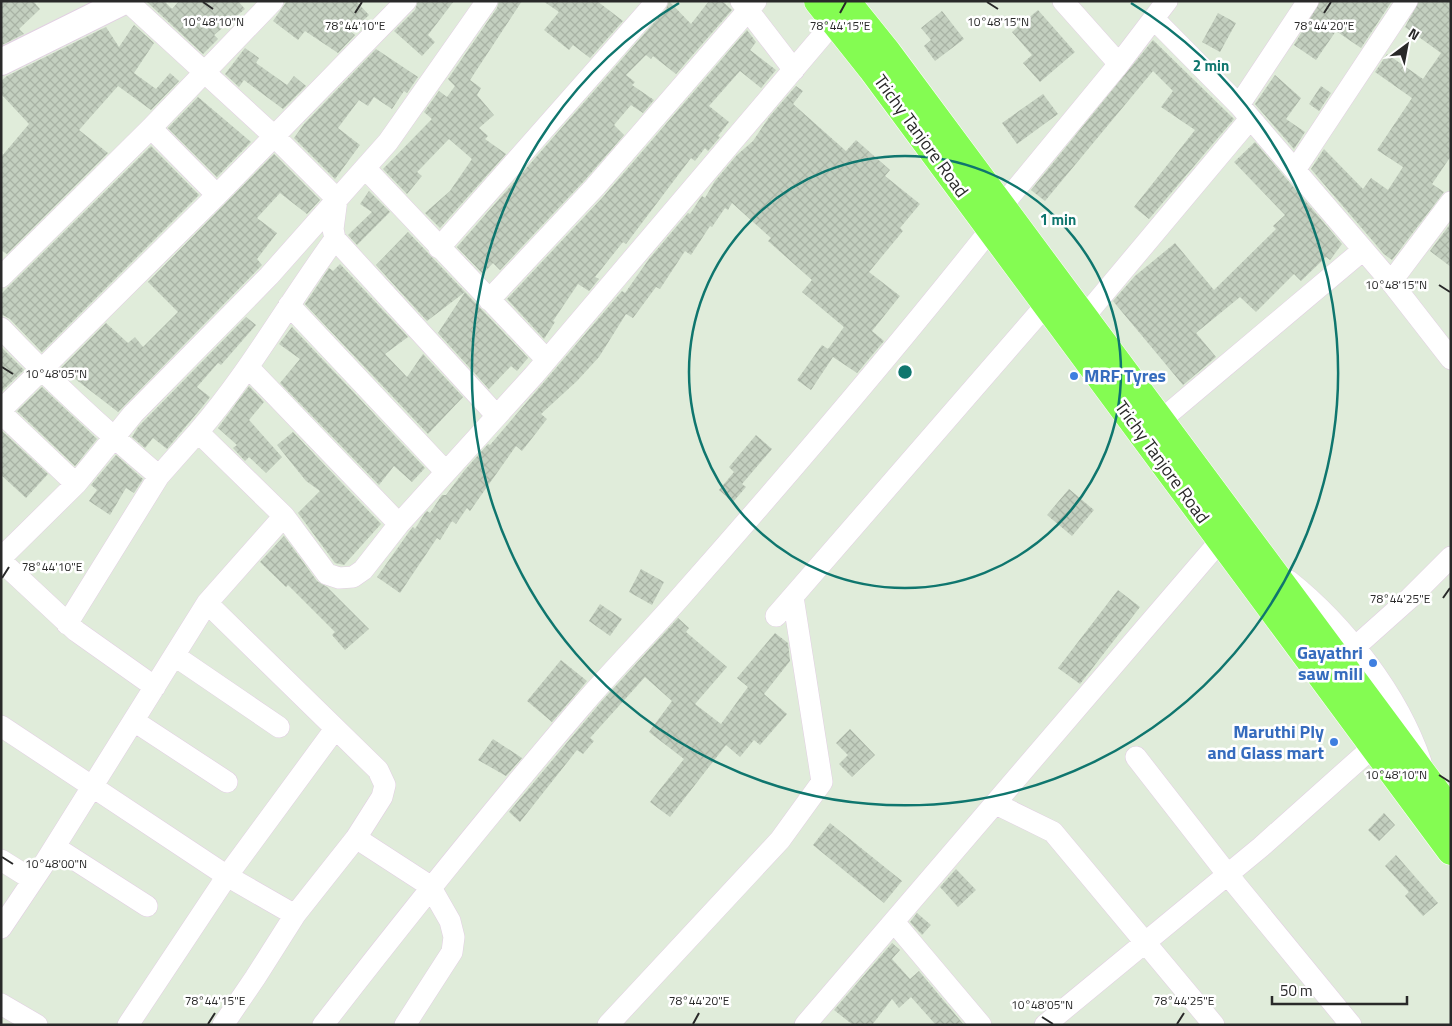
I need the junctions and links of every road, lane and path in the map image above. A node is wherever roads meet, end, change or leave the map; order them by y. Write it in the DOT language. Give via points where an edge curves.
graph roads {
  1 [pos="126,1"];
  2 [pos="273,1"];
  3 [pos="406,1"];
  4 [pos="487,1"];
  5 [pos="1063,1"];
  6 [pos="1167,1"];
  7 [pos="1308,1"];
  8 [pos="1407,1"];
  9 [pos="748,4"];
  10 [pos="647,5"];
  11 [pos="833,8"];
  12 [pos="1154,19"];
  13 [pos="4,57"];
  14 [pos="1119,64"];
  15 [pos="794,70"];
  16 [pos="203,73"];
  17 [pos="1245,112"];
  18 [pos="151,128"];
  19 [pos="274,136"];
  20 [pos="365,168"];
  21 [pos="1295,170"];
  22 [pos="217,195"];
  23 [pos="337,200"];
  24 [pos="1451,202"];
  25 [pos="996,218"];
  26 [pos="335,239"];
  27 [pos="439,248"];
  28 [pos="1363,250"];
  29 [pos="1,277"];
  30 [pos="1391,282"];
  31 [pos="489,300"];
  32 [pos="289,305"];
  33 [pos="1046,305"];
  34 [pos="1084,317"];
  35 [pos="1,328"];
  36 [pos="1451,359"];
  37 [pos="546,360"];
  38 [pos="249,368"];
  39 [pos="41,370"];
  40 [pos="1,411"];
  41 [pos="497,416"];
  42 [pos="1161,420"];
  43 [pos="198,432"];
  44 [pos="114,438"];
  45 [pos="446,472"];
  46 [pos="159,476"];
  47 [pos="76,484"];
  48 [pos="284,516"];
  49 [pos="399,524"];
  50 [pos="1220,541"];
  51 [pos="1451,557"];
  52 [pos="1,560"];
  53 [pos="1269,565"];
  54 [pos="793,597"];
  55 [pos="207,603"];
  56 [pos="776,616"];
  57 [pos="67,624"];
  58 [pos="1354,648"];
  59 [pos="175,656"];
  60 [pos="156,686"];
  61 [pos="134,721"];
  62 [pos="1,726"];
  63 [pos="280,727"];
  64 [pos="335,729"];
  65 [pos="1373,747"];
  66 [pos="1136,757"];
  67 [pos="1428,781"];
  68 [pos="227,782"];
  69 [pos="92,787"];
  70 [pos="996,804"];
  71 [pos="1451,812"];
  72 [pos="356,838"];
  73 [pos="55,847"];
  74 [pos="1451,851"];
  75 [pos="1,860"];
  76 [pos="1228,875"];
  77 [pos="227,876"];
  78 [pos="33,880"];
  79 [pos="430,886"];
  80 [pos="147,906"];
  81 [pos="295,915"];
  82 [pos="894,922"];
  83 [pos="1,928"];
  84 [pos="1145,943"];
  85 [pos="1,1004"];
  86 [pos="816,1020"];
  87 [pos="1048,1024"];
  88 [pos="37,1025"];
  89 [pos="128,1025"];
  90 [pos="223,1025"];
  91 [pos="323,1025"];
  92 [pos="405,1025"];
  93 [pos="608,1025"];
  94 [pos="981,1025"];
  95 [pos="1214,1025"];
  96 [pos="1351,1025"];
  1 -- 13 [label="street"];
  1 -- 16 [label="street"];
  2 -- 16 [label="street"];
  3 -- 19 [label="street"];
  4 -- 20 [label="street" via="388,142"];
  5 -- 14 [label="street"];
  6 -- 12 [label="street"];
  7 -- 17 [label="street"];
  8 -- 21 [label="street"];
  9 -- 15 [label="street"];
  9 -- 31 [label="street" via="594,188"];
  10 -- 27 [label="street"];
  11 -- 15 [label="street"];
  11 -- 25 [label="highway, Trichy Tanjore Road" via="887,52"];
  12 -- 14 [label="street"];
  12 -- 17 [label="street"];
  14 -- 25 [label="street"];
  15 -- 37 [label="street"];
  16 -- 18 [label="street"];
  16 -- 19 [label="street"];
  17 -- 21 [label="street"];
  17 -- 34 [label="street"];
  18 -- 22 [label="street"];
  18 -- 29 [label="street"];
  19 -- 22 [label="street"];
  19 -- 23 [label="street"];
  20 -- 23 [label="street"];
  20 -- 27 [label="street"];
  21 -- 28 [label="street"];
  22 -- 39 [label="street"];
  23 -- 26 [label="street" via="333,228"];
  23 -- 44 [label="street"];
  24 -- 30 [label="street"];
  25 -- 33 [label="highway, Trichy Tanjore Road"];
  25 -- 34 [label="highway, Trichy Tanjore Road"];
  25 -- 79 [label="street" via="928,308"];
  26 -- 32 [label="street"];
  26 -- 41 [label="street"];
  27 -- 31 [label="street"];
  28 -- 30 [label="street"];
  28 -- 42 [label="street"];
  30 -- 36 [label="street"];
  31 -- 37 [label="street"];
  32 -- 38 [label="street"];
  32 -- 45 [label="street"];
  33 -- 50 [label="highway, Trichy Tanjore Road"];
  33 -- 54 [label="street"];
  34 -- 42 [label="highway, Trichy Tanjore Road"];
  35 -- 39 [label="street"];
  37 -- 41 [label="street"];
  38 -- 43 [label="street"];
  38 -- 49 [label="street"];
  39 -- 40 [label="street"];
  39 -- 44 [label="street"];
  40 -- 47 [label="street"];
  41 -- 45 [label="street"];
  42 -- 53 [label="highway, Trichy Tanjore Road"];
  43 -- 46 [label="street"];
  43 -- 48 [label="street"];
  44 -- 46 [label="street"];
  44 -- 47 [label="street"];
  45 -- 49 [label="street"];
  46 -- 57 [label="street"];
  47 -- 52 [label="street"];
  48 -- 49 [label="street" via="327,574 339,578 353,577 363,570"];
  48 -- 55 [label="street"];
  50 -- 65 [label="highway, Trichy Tanjore Road"];
  50 -- 70 [label="street"];
  51 -- 58 [label="street"];
  52 -- 57 [label="street"];
  53 -- 58 [label="street" via="1321,609"];
  53 -- 67 [label="highway, Trichy Tanjore Road"];
  54 -- 56 [label="street"];
  54 -- 93 [label="street" via="822,782 780,840"];
  55 -- 59 [label="street"];
  55 -- 64 [label="street"];
  57 -- 60 [label="street"];
  58 -- 67 [label="street" via="1406,725"];
  59 -- 60 [label="street"];
  59 -- 63 [label="street"];
  60 -- 61 [label="street"];
  61 -- 68 [label="street"];
  61 -- 69 [label="street"];
  62 -- 69 [label="street"];
  64 -- 72 [label="street" via="378,770 385,785 382,797"];
  64 -- 77 [label="street"];
  65 -- 74 [label="highway, Trichy Tanjore Road"];
  65 -- 76 [label="street"];
  66 -- 76 [label="street"];
  67 -- 71 [label="highway, Trichy Tanjore Road"];
  69 -- 73 [label="street"];
  69 -- 77 [label="street"];
  70 -- 82 [label="street"];
  70 -- 84 [label="street" via="1053,832"];
  72 -- 79 [label="street"];
  72 -- 81 [label="street"];
  73 -- 78 [label="street"];
  73 -- 80 [label="street"];
  75 -- 78 [label="street"];
  76 -- 84 [label="street"];
  76 -- 96 [label="street"];
  77 -- 81 [label="street"];
  77 -- 89 [label="street"];
  78 -- 83 [label="street"];
  79 -- 91 [label="street"];
  79 -- 92 [label="street" via="450,921 454,937 452,952"];
  81 -- 90 [label="street"];
  82 -- 86 [label="street"];
  82 -- 94 [label="street"];
  84 -- 87 [label="street"];
  84 -- 95 [label="street"];
  85 -- 88 [label="street"];
}
